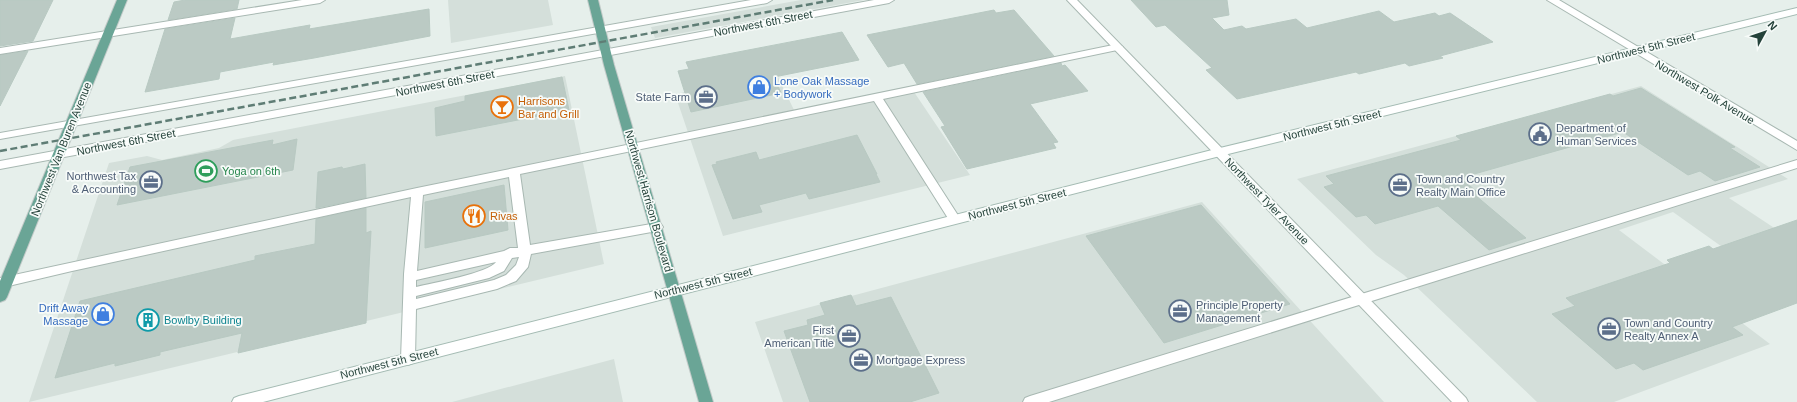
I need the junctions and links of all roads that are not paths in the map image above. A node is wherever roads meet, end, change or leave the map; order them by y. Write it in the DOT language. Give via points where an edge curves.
graph roads {
  1 [pos="122,0"];
  2 [pos="320,0"];
  3 [pos="593,0"];
  4 [pos="767,0"];
  5 [pos="889,0"];
  6 [pos="1072,0"];
  7 [pos="1552,0"];
  8 [pos="1797,10"];
  9 [pos="601,30"];
  10 [pos="108,34"];
  11 [pos="1118,47"];
  12 [pos="1636,50"];
  13 [pos="0,51"];
  14 [pos="606,53"];
  15 [pos="877,98"];
  16 [pos="72,122"];
  17 [pos="0,136"];
  18 [pos="1797,146"];
  19 [pos="634,148"];
  20 [pos="1220,152"];
  21 [pos="58,155"];
  22 [pos="1797,164"];
  23 [pos="0,165"];
  24 [pos="514,172"];
  25 [pos="417,192"];
  26 [pos="955,220"];
  27 [pos="657,227"];
  28 [pos="522,231"];
  29 [pos="524,251"];
  30 [pos="509,254"];
  31 [pos="410,275"];
  32 [pos="3,283"];
  33 [pos="675,291"];
  34 [pos="0,298"];
  35 [pos="410,299"];
  36 [pos="1362,299"];
  37 [pos="408,358"];
  38 [pos="239,402"];
  39 [pos="706,402"];
  40 [pos="1030,402"];
  41 [pos="1461,402"];
  1 -- 10 [label="main road, Northwest Van Buren Avenue"];
  2 -- 10 [label="street"];
  3 -- 9 [label="main road, Northwest Harrison Boulevard"];
  4 -- 9 [label="street, Northwest 6th Street"];
  5 -- 14 [label="street, Northwest 6th Street"];
  6 -- 11 [label="street, Northwest Tyler Avenue"];
  7 -- 12 [label="street, Northwest Polk Avenue"];
  8 -- 12 [label="street, Northwest 5th Street"];
  9 -- 14 [label="main road, Northwest Harrison Boulevard"];
  9 -- 16 [label="street, Northwest 6th Street"];
  10 -- 13 [label="street"];
  10 -- 16 [label="main road, Northwest Van Buren Avenue"];
  11 -- 15 [label="street"];
  11 -- 20 [label="street, Northwest Tyler Avenue"];
  12 -- 18 [label="street, Northwest Polk Avenue"];
  12 -- 20 [label="street, Northwest 5th Street"];
  14 -- 19 [label="main road, Northwest Harrison Boulevard"];
  14 -- 21 [label="street, Northwest 6th Street"];
  15 -- 19 [label="street"];
  15 -- 26 [label="street"];
  16 -- 17 [label="street, Northwest 6th Street"];
  16 -- 21 [label="main road, Northwest Van Buren Avenue"];
  19 -- 24 [label="street"];
  19 -- 27 [label="main road, Northwest Harrison Boulevard"];
  20 -- 26 [label="street, Northwest 5th Street"];
  20 -- 36 [label="street, Northwest Tyler Avenue"];
  21 -- 23 [label="street, Northwest 6th Street"];
  21 -- 32 [label="main road, Northwest Van Buren Avenue"];
  22 -- 36 [label="street"];
  24 -- 25 [label="street"];
  24 -- 28 [label="street"];
  25 -- 31 [label="street"];
  25 -- 32 [label="street"];
  26 -- 33 [label="street, Northwest 5th Street"];
  27 -- 29 [label="street"];
  27 -- 33 [label="main road, Northwest Harrison Boulevard"];
  28 -- 29 [label="street"];
  28 -- 30 [label="street"];
  29 -- 30 [label="street"];
  29 -- 35 [label="street" via="522,268 511,278 497,284"];
  30 -- 31 [label="street"];
  30 -- 35 [label="street" via="499,268 484,275"];
  31 -- 35 [label="street"];
  32 -- 34 [label="main road, Northwest Van Buren Avenue"];
  33 -- 37 [label="street, Northwest 5th Street"];
  33 -- 39 [label="main road, Northwest Harrison Boulevard"];
  35 -- 37 [label="street"];
  36 -- 40 [label="street"];
  36 -- 41 [label="street, Northwest Tyler Avenue"];
  37 -- 38 [label="street, Northwest 5th Street"];
}
